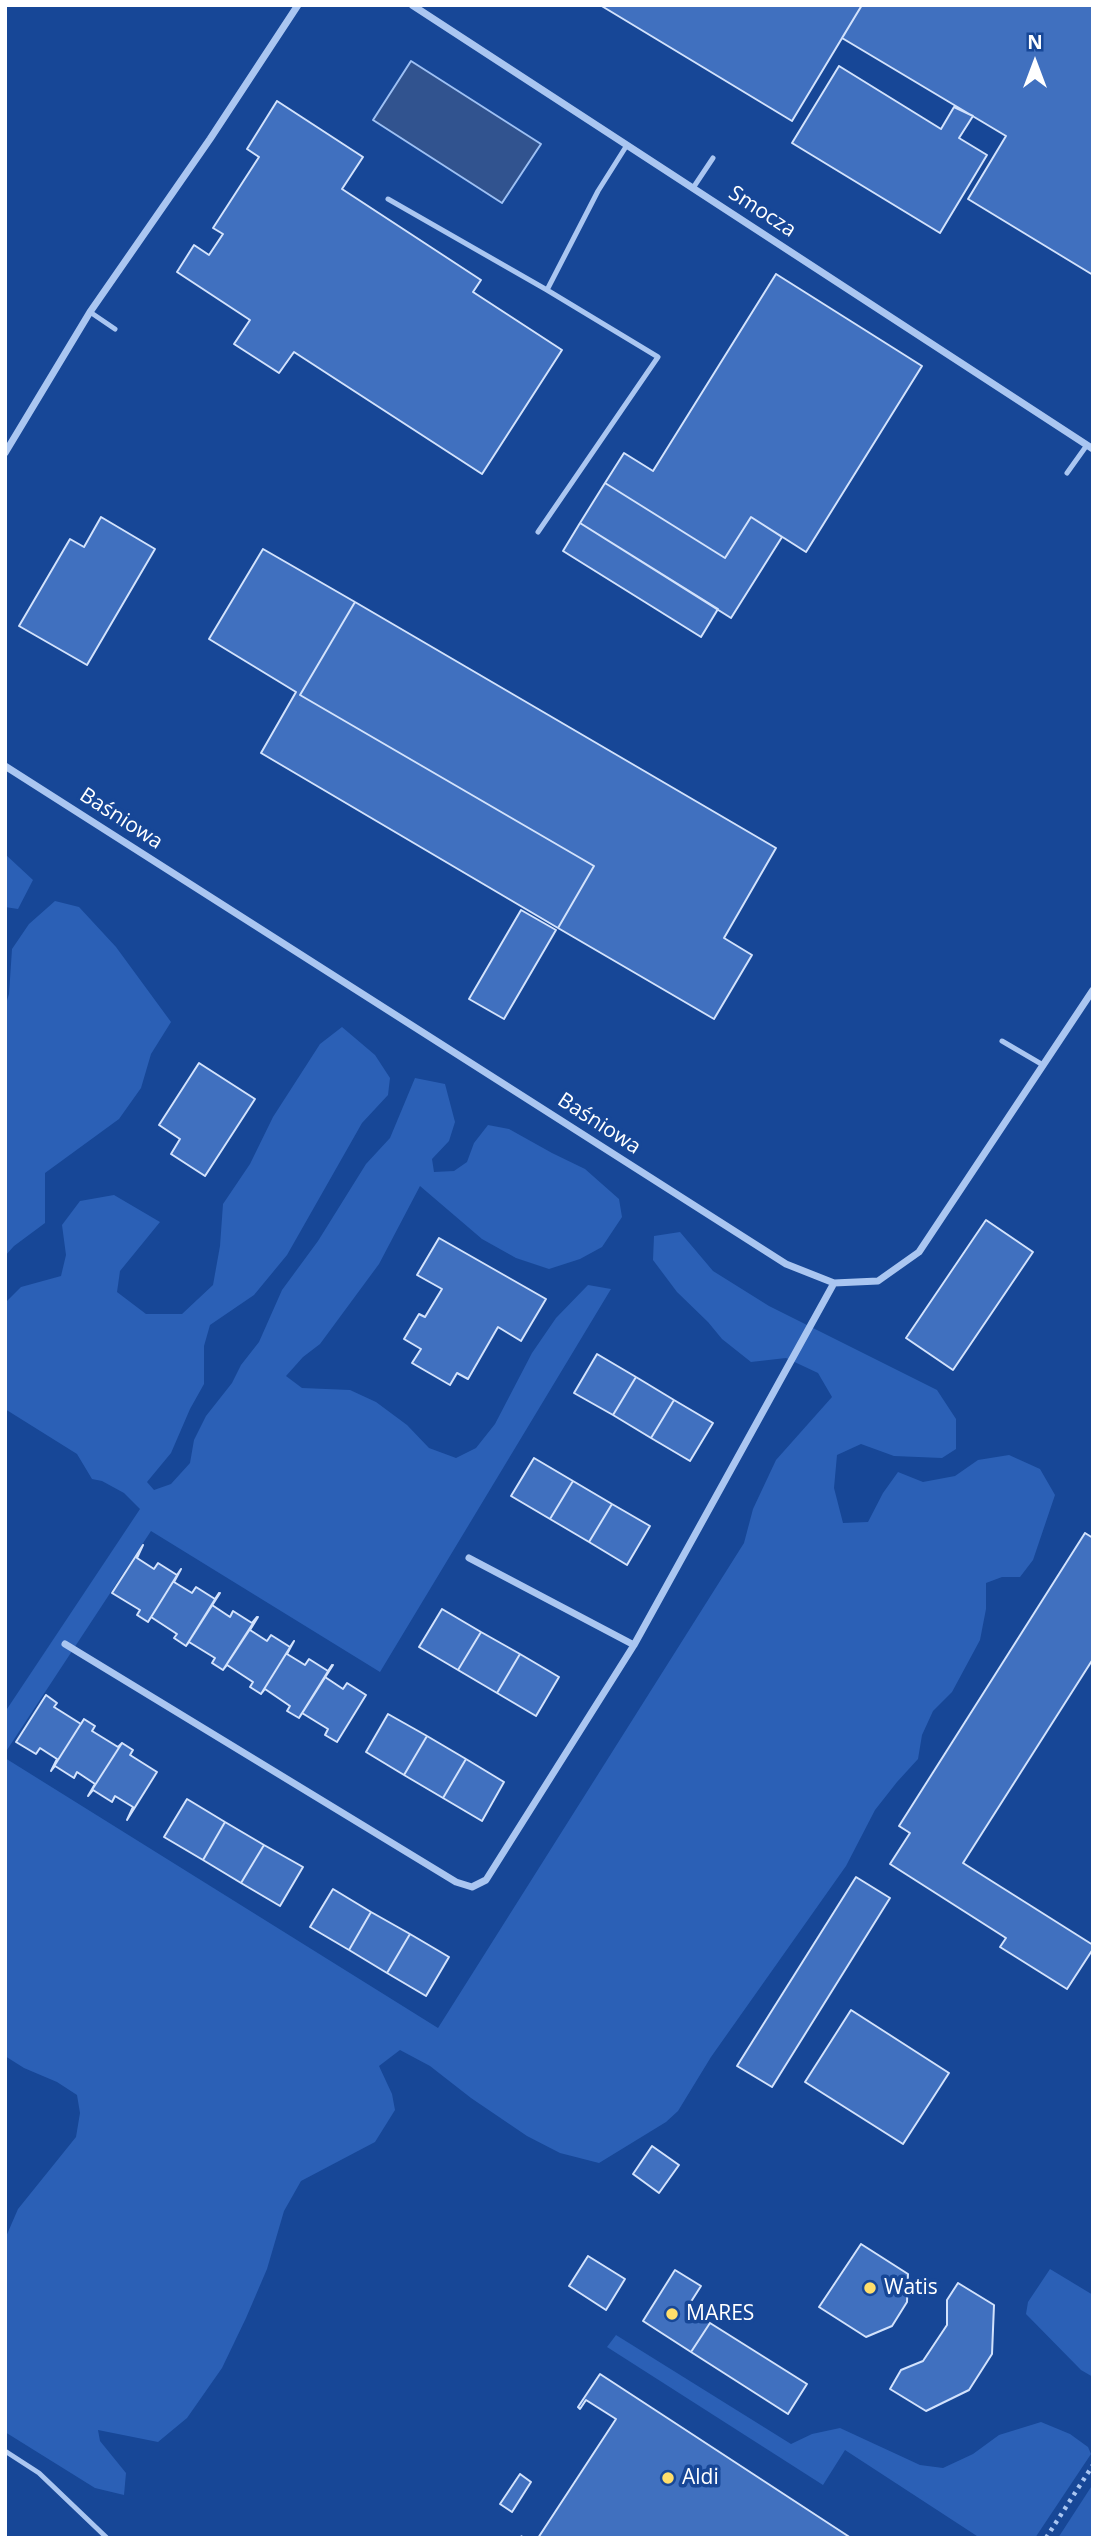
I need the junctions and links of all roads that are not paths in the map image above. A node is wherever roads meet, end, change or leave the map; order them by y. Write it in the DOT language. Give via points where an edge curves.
graph roads {
  1 [pos="298,5"];
  2 [pos="412,5"];
  3 [pos="627,145"];
  4 [pos="713,158"];
  5 [pos="692,188"];
  6 [pos="388,200"];
  7 [pos="547,290"];
  8 [pos="90,312"];
  9 [pos="115,329"];
  10 [pos="1090,447"];
  11 [pos="5,453"];
  12 [pos="1067,472"];
  13 [pos="538,532"];
  14 [pos="5,766"];
  15 [pos="1093,990"];
  16 [pos="1002,1041"];
  17 [pos="1043,1065"];
  18 [pos="834,1283"];
  19 [pos="469,1558"];
  20 [pos="65,1644"];
  21 [pos="634,1646"];
  22 [pos="5,2451"];
  23 [pos="107,2538"];
  1 -- 8 [label="street"];
  2 -- 3 [label="street, Smocza"];
  3 -- 5 [label="street, Smocza"];
  3 -- 7 [label="lane"];
  4 -- 5 [label="lane"];
  5 -- 10 [label="street, Smocza"];
  6 -- 7 [label="lane"];
  7 -- 13 [label="lane" via="659,357"];
  8 -- 9 [label="lane"];
  8 -- 11 [label="street"];
  10 -- 12 [label="lane"];
  14 -- 18 [label="street, Baśniowa" via="786,1264"];
  15 -- 17 [label="street, Baśniowa"];
  16 -- 17 [label="lane"];
  17 -- 18 [label="street, Baśniowa" via="919,1252 878,1281"];
  18 -- 21 [label="street"];
  19 -- 21 [label="street"];
  20 -- 21 [label="street" via="456,1882 472,1887 486,1880"];
  22 -- 23 [label="lane" via="40,2473"];
}
